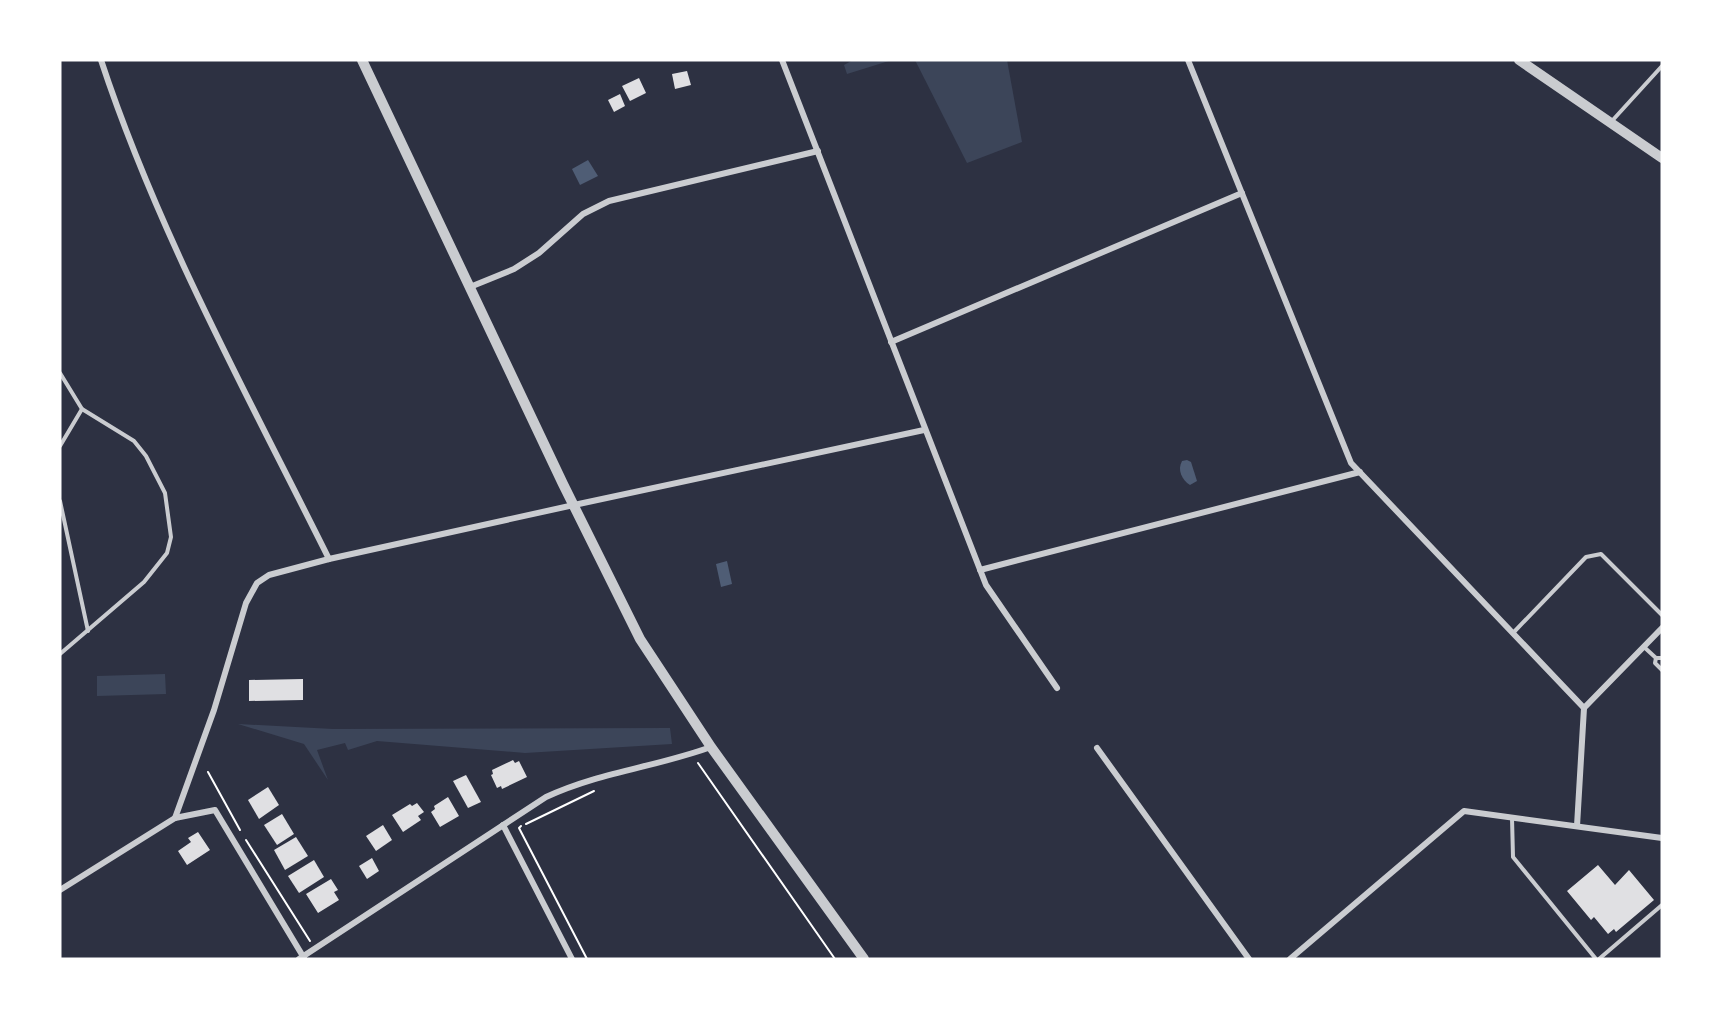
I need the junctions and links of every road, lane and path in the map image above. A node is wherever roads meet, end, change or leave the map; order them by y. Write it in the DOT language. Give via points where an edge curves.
graph roads {
  1 [pos="101,60"];
  2 [pos="362,60"];
  3 [pos="782,60"];
  4 [pos="1188,60"];
  5 [pos="1519,60"];
  6 [pos="1662,66"];
  7 [pos="1611,123"];
  8 [pos="818,151"];
  9 [pos="1662,158"];
  10 [pos="1242,193"];
  11 [pos="470,287"];
  12 [pos="891,342"];
  13 [pos="60,372"];
  14 [pos="82,409"];
  15 [pos="924,430"];
  16 [pos="68,433"];
  17 [pos="60,435"];
  18 [pos="60,446"];
  19 [pos="1360,472"];
  20 [pos="60,501"];
  21 [pos="574,505"];
  22 [pos="329,559"];
  23 [pos="980,570"];
  24 [pos="1662,615"];
  25 [pos="1662,627"];
  26 [pos="88,631"];
  27 [pos="1513,633"];
  28 [pos="1644,646"];
  29 [pos="60,654"];
  30 [pos="1662,657"];
  31 [pos="1656,658"];
  32 [pos="1662,670"];
  33 [pos="1057,688"];
  34 [pos="1584,708"];
  35 [pos="711,747"];
  36 [pos="1097,748"];
  37 [pos="688,765"];
  38 [pos="208,772"];
  39 [pos="595,790"];
  40 [pos="175,818"];
  41 [pos="1512,818"];
  42 [pos="503,825"];
  43 [pos="1577,826"];
  44 [pos="1662,838"];
  45 [pos="60,890"];
  46 [pos="1662,905"];
  47 [pos="310,941"];
  48 [pos="302,958"];
  49 [pos="572,959"];
  50 [pos="586,959"];
  51 [pos="835,959"];
  52 [pos="864,959"];
  53 [pos="1249,959"];
  54 [pos="1290,959"];
  55 [pos="1598,959"];
  1 -- 22 [label="street" via="123,127 175,244"];
  2 -- 11 [label="street"];
  3 -- 8 [label="street"];
  4 -- 10 [label="street"];
  5 -- 7 [label="street"];
  6 -- 7 [label="lane"];
  7 -- 9 [label="street"];
  8 -- 11 [label="street" via="609,201 584,214 539,253"];
  8 -- 12 [label="street"];
  10 -- 12 [label="street"];
  10 -- 19 [label="street" via="1351,463"];
  11 -- 21 [label="street"];
  12 -- 15 [label="street"];
  13 -- 14 [label="lane"];
  14 -- 16 [label="lane"];
  14 -- 26 [label="lane" via="134,441 146,456 165,493 171,537 166,553 151,575"];
  15 -- 21 [label="street"];
  15 -- 23 [label="street"];
  16 -- 17 [label="lane"];
  16 -- 18 [label="lane"];
  19 -- 23 [label="street"];
  19 -- 27 [label="street"];
  20 -- 26 [label="lane"];
  21 -- 22 [label="street"];
  21 -- 35 [label="street" via="640,639"];
  22 -- 40 [label="street" via="269,575 257,583 246,603 214,710"];
  23 -- 33 [label="street" via="992,594"];
  24 -- 27 [label="lane" via="1601,554 1586,557"];
  25 -- 28 [label="street"];
  26 -- 29 [label="lane"];
  27 -- 34 [label="street"];
  28 -- 31 [label="lane"];
  28 -- 34 [label="street"];
  30 -- 31 [label="lane"];
  31 -- 32 [label="lane" via="1655,663"];
  34 -- 43 [label="street"];
  35 -- 42 [label="street" via="579,782 546,797"];
  35 -- 52 [label="street"];
  36 -- 53 [label="street"];
  37 -- 51 [label="path" via="698,763"];
  38 -- 47 [label="path"];
  39 -- 50 [label="path" via="519,828"];
  40 -- 45 [label="street"];
  40 -- 48 [label="street" via="215,810"];
  41 -- 43 [label="street"];
  41 -- 54 [label="street" via="1464,811"];
  41 -- 55 [label="lane" via="1513,857"];
  42 -- 48 [label="street"];
  42 -- 49 [label="street"];
  43 -- 44 [label="street"];
  46 -- 55 [label="lane"];
}
